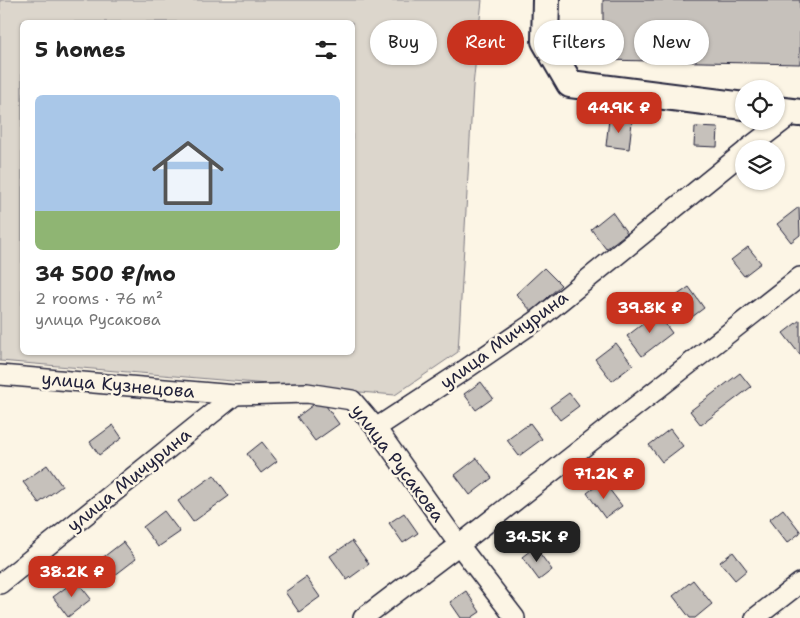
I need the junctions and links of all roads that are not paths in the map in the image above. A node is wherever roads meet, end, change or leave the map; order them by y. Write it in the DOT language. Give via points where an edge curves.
graph roads {
  1 [pos="546,0"];
  2 [pos="735,105"];
  3 [pos="790,112"];
  4 [pos="757,140"];
  5 [pos="735,159"];
  6 [pos="800,277"];
  7 [pos="0,375"];
  8 [pos="235,395"];
  9 [pos="376,428"];
  10 [pos="460,545"];
  11 [pos="800,583"];
  12 [pos="0,584"];
  13 [pos="363,618"];
  14 [pos="515,618"];
  15 [pos="755,618"];
  1 -- 2 [label="street" via="545,41 570,84"];
  3 -- 4 [label="street"];
  5 -- 9 [label="street, улица Мичурина" via="536,321"];
  6 -- 10 [label="street"];
  7 -- 8 [label="street, улица Кузнецова"];
  8 -- 9 [label="street, улица Русакова" via="307,393 352,400"];
  8 -- 12 [label="street, улица Мичурина"];
  9 -- 10 [label="street, улица Русакова"];
  10 -- 13 [label="street"];
  10 -- 14 [label="street, улица Русакова"];
  11 -- 15 [label="street"];
}
